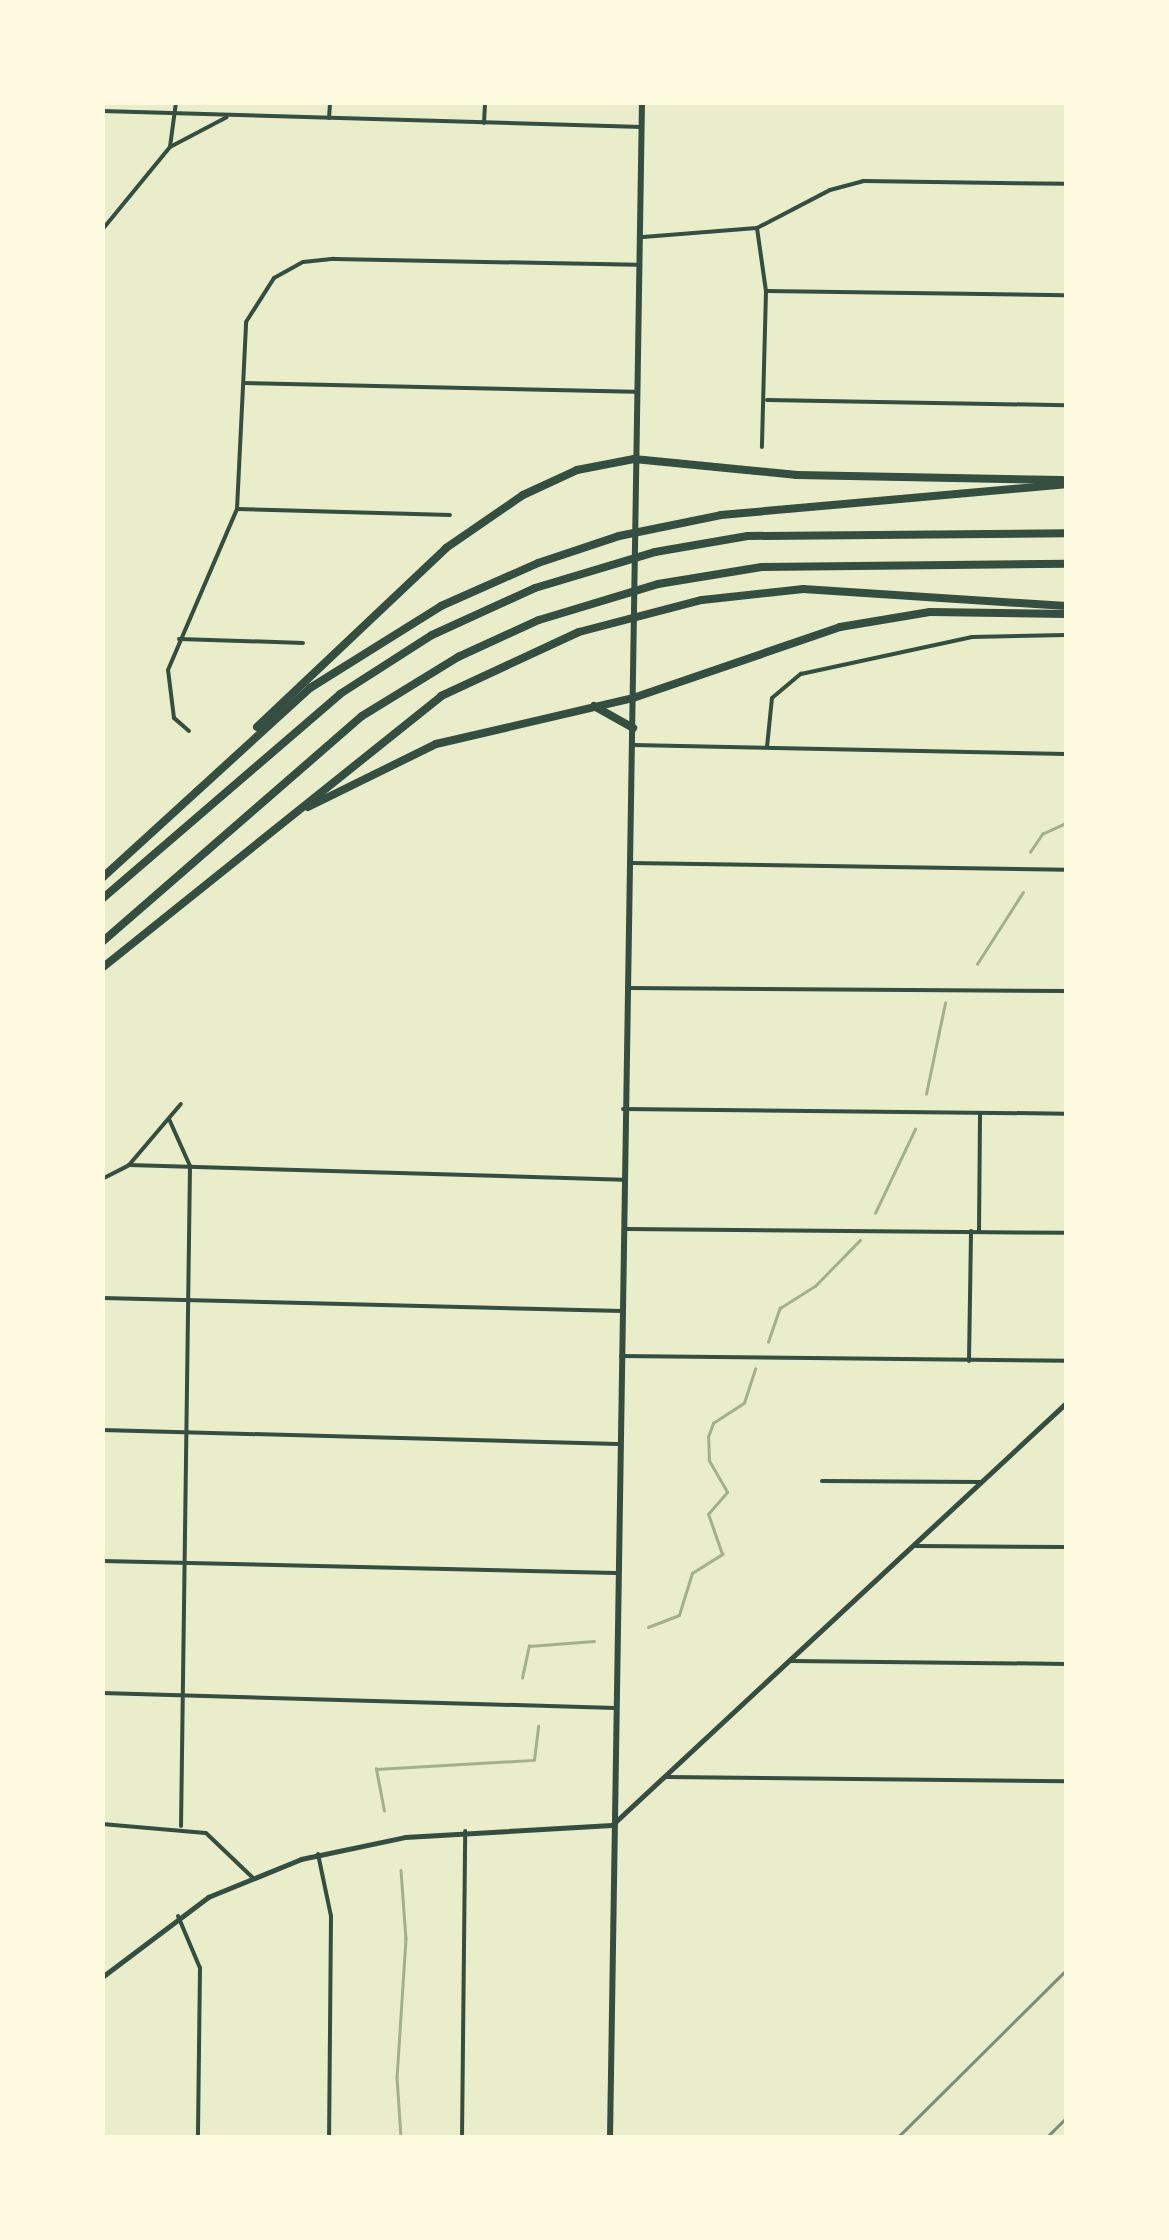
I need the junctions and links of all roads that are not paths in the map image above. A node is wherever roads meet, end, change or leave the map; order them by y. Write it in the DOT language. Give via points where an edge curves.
graph roads {
  1 [pos="176,102"];
  2 [pos="330,102"];
  3 [pos="484,102"];
  4 [pos="642,102"];
  5 [pos="102,111"];
  6 [pos="176,112"];
  7 [pos="232,115"];
  8 [pos="329,120"];
  9 [pos="484,123"];
  10 [pos="642,126"];
  11 [pos="170,147"];
  12 [pos="1066,184"];
  13 [pos="757,228"];
  14 [pos="102,230"];
  15 [pos="638,237"];
  16 [pos="637,266"];
  17 [pos="766,291"];
  18 [pos="1066,296"];
  19 [pos="243,384"];
  20 [pos="634,392"];
  21 [pos="767,400"];
  22 [pos="1066,406"];
  23 [pos="762,447"];
  24 [pos="634,459"];
  25 [pos="1066,482"];
  26 [pos="236,509"];
  27 [pos="450,515"];
  28 [pos="1066,532"];
  29 [pos="1066,564"];
  30 [pos="1066,606"];
  31 [pos="1066,614"];
  32 [pos="1066,635"];
  33 [pos="179,639"];
  34 [pos="303,642"];
  35 [pos="633,698"];
  36 [pos="594,706"];
  37 [pos="633,728"];
  38 [pos="188,731"];
  39 [pos="633,745"];
  40 [pos="767,747"];
  41 [pos="236,750"];
  42 [pos="1066,754"];
  43 [pos="291,816"];
  44 [pos="630,863"];
  45 [pos="1066,870"];
  46 [pos="102,878"];
  47 [pos="102,899"];
  48 [pos="102,942"];
  49 [pos="102,968"];
  50 [pos="627,988"];
  51 [pos="1066,991"];
  52 [pos="181,1104"];
  53 [pos="623,1110"];
  54 [pos="980,1113"];
  55 [pos="1066,1114"];
  56 [pos="169,1119"];
  57 [pos="128,1165"];
  58 [pos="190,1166"];
  59 [pos="102,1179"];
  60 [pos="623,1180"];
  61 [pos="623,1230"];
  62 [pos="971,1231"];
  63 [pos="979,1231"];
  64 [pos="1066,1233"];
  65 [pos="102,1298"];
  66 [pos="186,1301"];
  67 [pos="622,1311"];
  68 [pos="622,1356"];
  69 [pos="970,1361"];
  70 [pos="1066,1361"];
  71 [pos="1066,1404"];
  72 [pos="102,1430"];
  73 [pos="184,1432"];
  74 [pos="618,1444"];
  75 [pos="822,1481"];
  76 [pos="980,1482"];
  77 [pos="916,1546"];
  78 [pos="1066,1547"];
  79 [pos="102,1560"];
  80 [pos="184,1562"];
  81 [pos="616,1573"];
  82 [pos="790,1660"];
  83 [pos="1066,1664"];
  84 [pos="102,1694"];
  85 [pos="181,1696"];
  86 [pos="615,1708"];
  87 [pos="667,1777"];
  88 [pos="1066,1780"];
  89 [pos="102,1824"];
  90 [pos="612,1825"];
  91 [pos="182,1826"];
  92 [pos="465,1831"];
  93 [pos="318,1854"];
  94 [pos="252,1877"];
  95 [pos="178,1916"];
  96 [pos="102,1977"];
  97 [pos="198,2138"];
  98 [pos="330,2138"];
  99 [pos="462,2138"];
  100 [pos="610,2138"];
  1 -- 6 [label="street"];
  2 -- 8 [label="street"];
  3 -- 9 [label="street"];
  4 -- 10 [label="main road"];
  5 -- 6 [label="street"];
  6 -- 7 [label="street"];
  6 -- 11 [label="street"];
  7 -- 8 [label="street"];
  7 -- 11 [label="street"];
  8 -- 9 [label="street"];
  9 -- 10 [label="street"];
  10 -- 15 [label="main road"];
  11 -- 14 [label="street"];
  12 -- 13 [label="street" via="863,181 830,190"];
  13 -- 15 [label="street"];
  13 -- 17 [label="street"];
  15 -- 16 [label="main road"];
  16 -- 19 [label="street" via="303,262 274,278 254,300 246,322"];
  16 -- 20 [label="main road"];
  17 -- 18 [label="street"];
  17 -- 21 [label="street"];
  19 -- 20 [label="street"];
  19 -- 26 [label="street"];
  20 -- 24 [label="main road"];
  21 -- 22 [label="street"];
  21 -- 23 [label="street"];
  24 -- 25 [label="highway" via="785,475"];
  24 -- 35 [label="main road"];
  24 -- 41 [label="highway" via="564,475 470,529 291,689"];
  25 -- 41 [label="highway" via="756,510 585,546 490,582 398,630 310,688"];
  26 -- 27 [label="street"];
  26 -- 33 [label="street"];
  28 -- 47 [label="highway" via="748,536 655,552 534,588 432,635 340,694"];
  29 -- 48 [label="highway" via="762,567 658,584 539,620 458,657 362,716"];
  30 -- 43 [label="highway" via="803,589 654,610 550,643 458,686"];
  31 -- 35 [label="highway" via="940,611 872,620"];
  32 -- 40 [label="street" via="972,637 801,674 772,698"];
  33 -- 34 [label="street"];
  33 -- 38 [label="street" via="168,670 168,698 174,718"];
  35 -- 36 [label="highway"];
  35 -- 37 [label="main road"];
  36 -- 37 [label="highway"];
  36 -- 43 [label="highway" via="436,744"];
  37 -- 39 [label="main road"];
  39 -- 40 [label="street"];
  39 -- 44 [label="main road"];
  40 -- 42 [label="street"];
  41 -- 46 [label="highway"];
  43 -- 49 [label="highway"];
  44 -- 45 [label="street"];
  44 -- 50 [label="main road"];
  50 -- 51 [label="street"];
  50 -- 53 [label="main road"];
  52 -- 56 [label="street"];
  53 -- 54 [label="street"];
  53 -- 60 [label="main road"];
  54 -- 55 [label="street"];
  54 -- 63 [label="street"];
  56 -- 57 [label="street"];
  56 -- 58 [label="street"];
  57 -- 58 [label="street"];
  57 -- 59 [label="street"];
  58 -- 60 [label="street"];
  58 -- 66 [label="street"];
  60 -- 61 [label="main road"];
  61 -- 62 [label="street"];
  61 -- 67 [label="main road"];
  62 -- 63 [label="street"];
  62 -- 69 [label="street"];
  63 -- 64 [label="street"];
  65 -- 66 [label="street"];
  66 -- 67 [label="street"];
  66 -- 73 [label="street"];
  67 -- 68 [label="main road"];
  68 -- 69 [label="street"];
  68 -- 74 [label="main road"];
  69 -- 70 [label="street"];
  71 -- 76 [label="street"];
  72 -- 73 [label="street"];
  73 -- 74 [label="street"];
  73 -- 80 [label="street"];
  74 -- 81 [label="main road"];
  75 -- 76 [label="street"];
  76 -- 77 [label="street"];
  77 -- 78 [label="street"];
  77 -- 82 [label="street"];
  79 -- 80 [label="street"];
  80 -- 81 [label="street"];
  80 -- 85 [label="street"];
  81 -- 86 [label="main road"];
  82 -- 83 [label="street"];
  82 -- 87 [label="street"];
  84 -- 85 [label="street"];
  85 -- 86 [label="street"];
  85 -- 91 [label="street"];
  86 -- 90 [label="main road"];
  87 -- 88 [label="street"];
  87 -- 90 [label="street"];
  89 -- 91 [label="street"];
  90 -- 92 [label="street"];
  90 -- 100 [label="main road"];
  91 -- 94 [label="street" via="226,1846"];
  92 -- 93 [label="street"];
  92 -- 99 [label="street"];
  93 -- 94 [label="street"];
  93 -- 98 [label="street" via="331,1916"];
  94 -- 95 [label="street"];
  95 -- 96 [label="street"];
  95 -- 97 [label="street" via="200,1968"];
}
